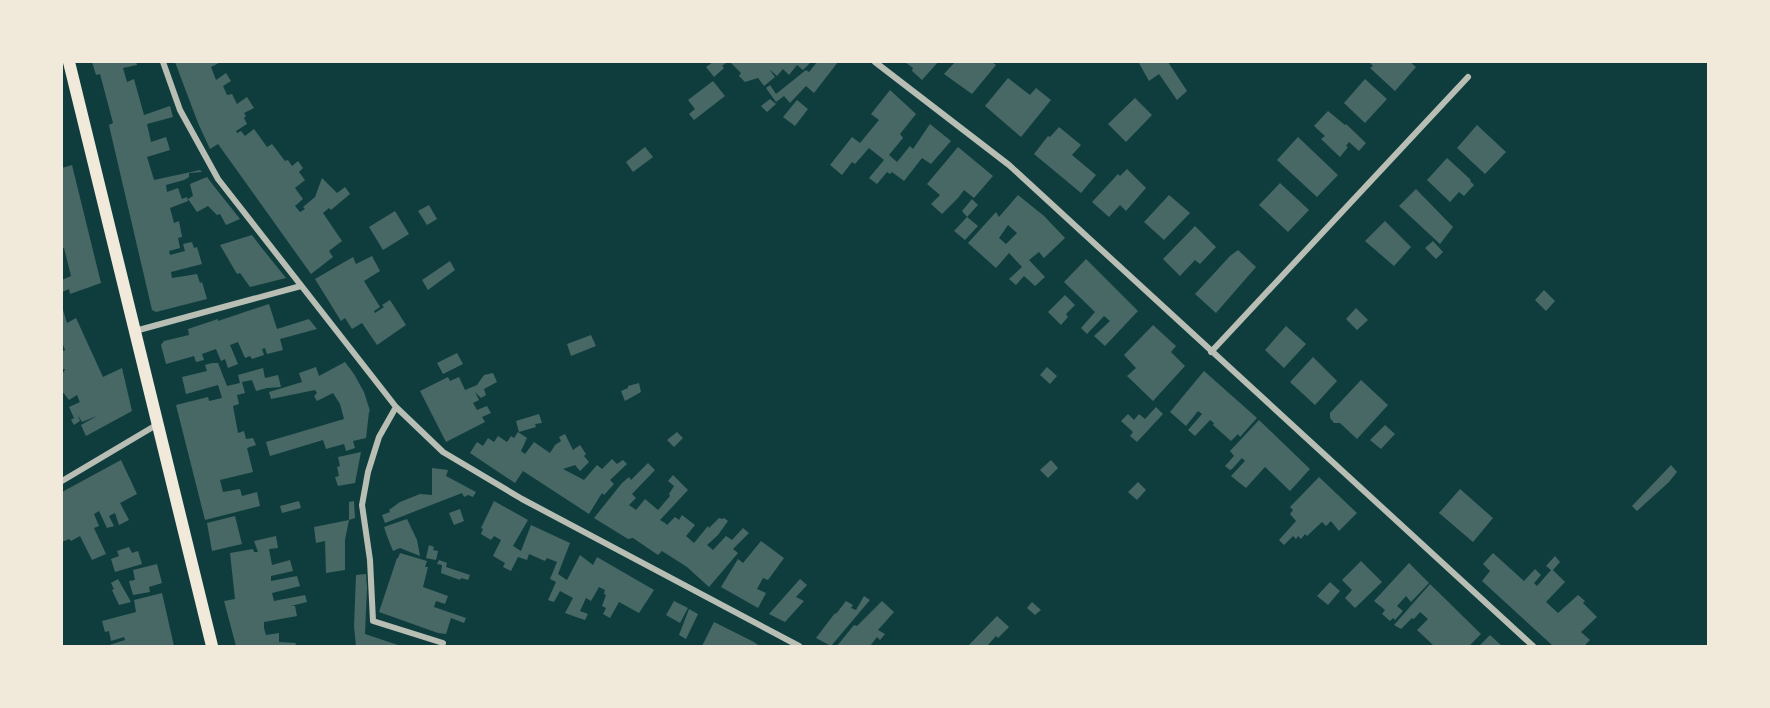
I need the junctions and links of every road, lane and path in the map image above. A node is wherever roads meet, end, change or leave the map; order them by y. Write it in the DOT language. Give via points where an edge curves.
graph roads {
  1 [pos="69,62"];
  2 [pos="163,62"];
  3 [pos="875,62"];
  4 [pos="1468,77"];
  5 [pos="301,286"];
  6 [pos="135,331"];
  7 [pos="1211,352"];
  8 [pos="396,406"];
  9 [pos="158,423"];
  10 [pos="62,481"];
  11 [pos="443,643"];
  12 [pos="212,646"];
  13 [pos="799,646"];
  14 [pos="1533,646"];
  1 -- 6 [label="main road"];
  2 -- 5 [label="street" via="180,110 218,179"];
  3 -- 7 [label="street" via="1009,165"];
  4 -- 7 [label="street"];
  5 -- 6 [label="street"];
  5 -- 8 [label="street"];
  6 -- 9 [label="main road"];
  7 -- 14 [label="street"];
  8 -- 11 [label="street" via="379,437 362,504 373,621"];
  8 -- 13 [label="street" via="443,452 522,500"];
  9 -- 10 [label="street"];
  9 -- 12 [label="main road"];
}
